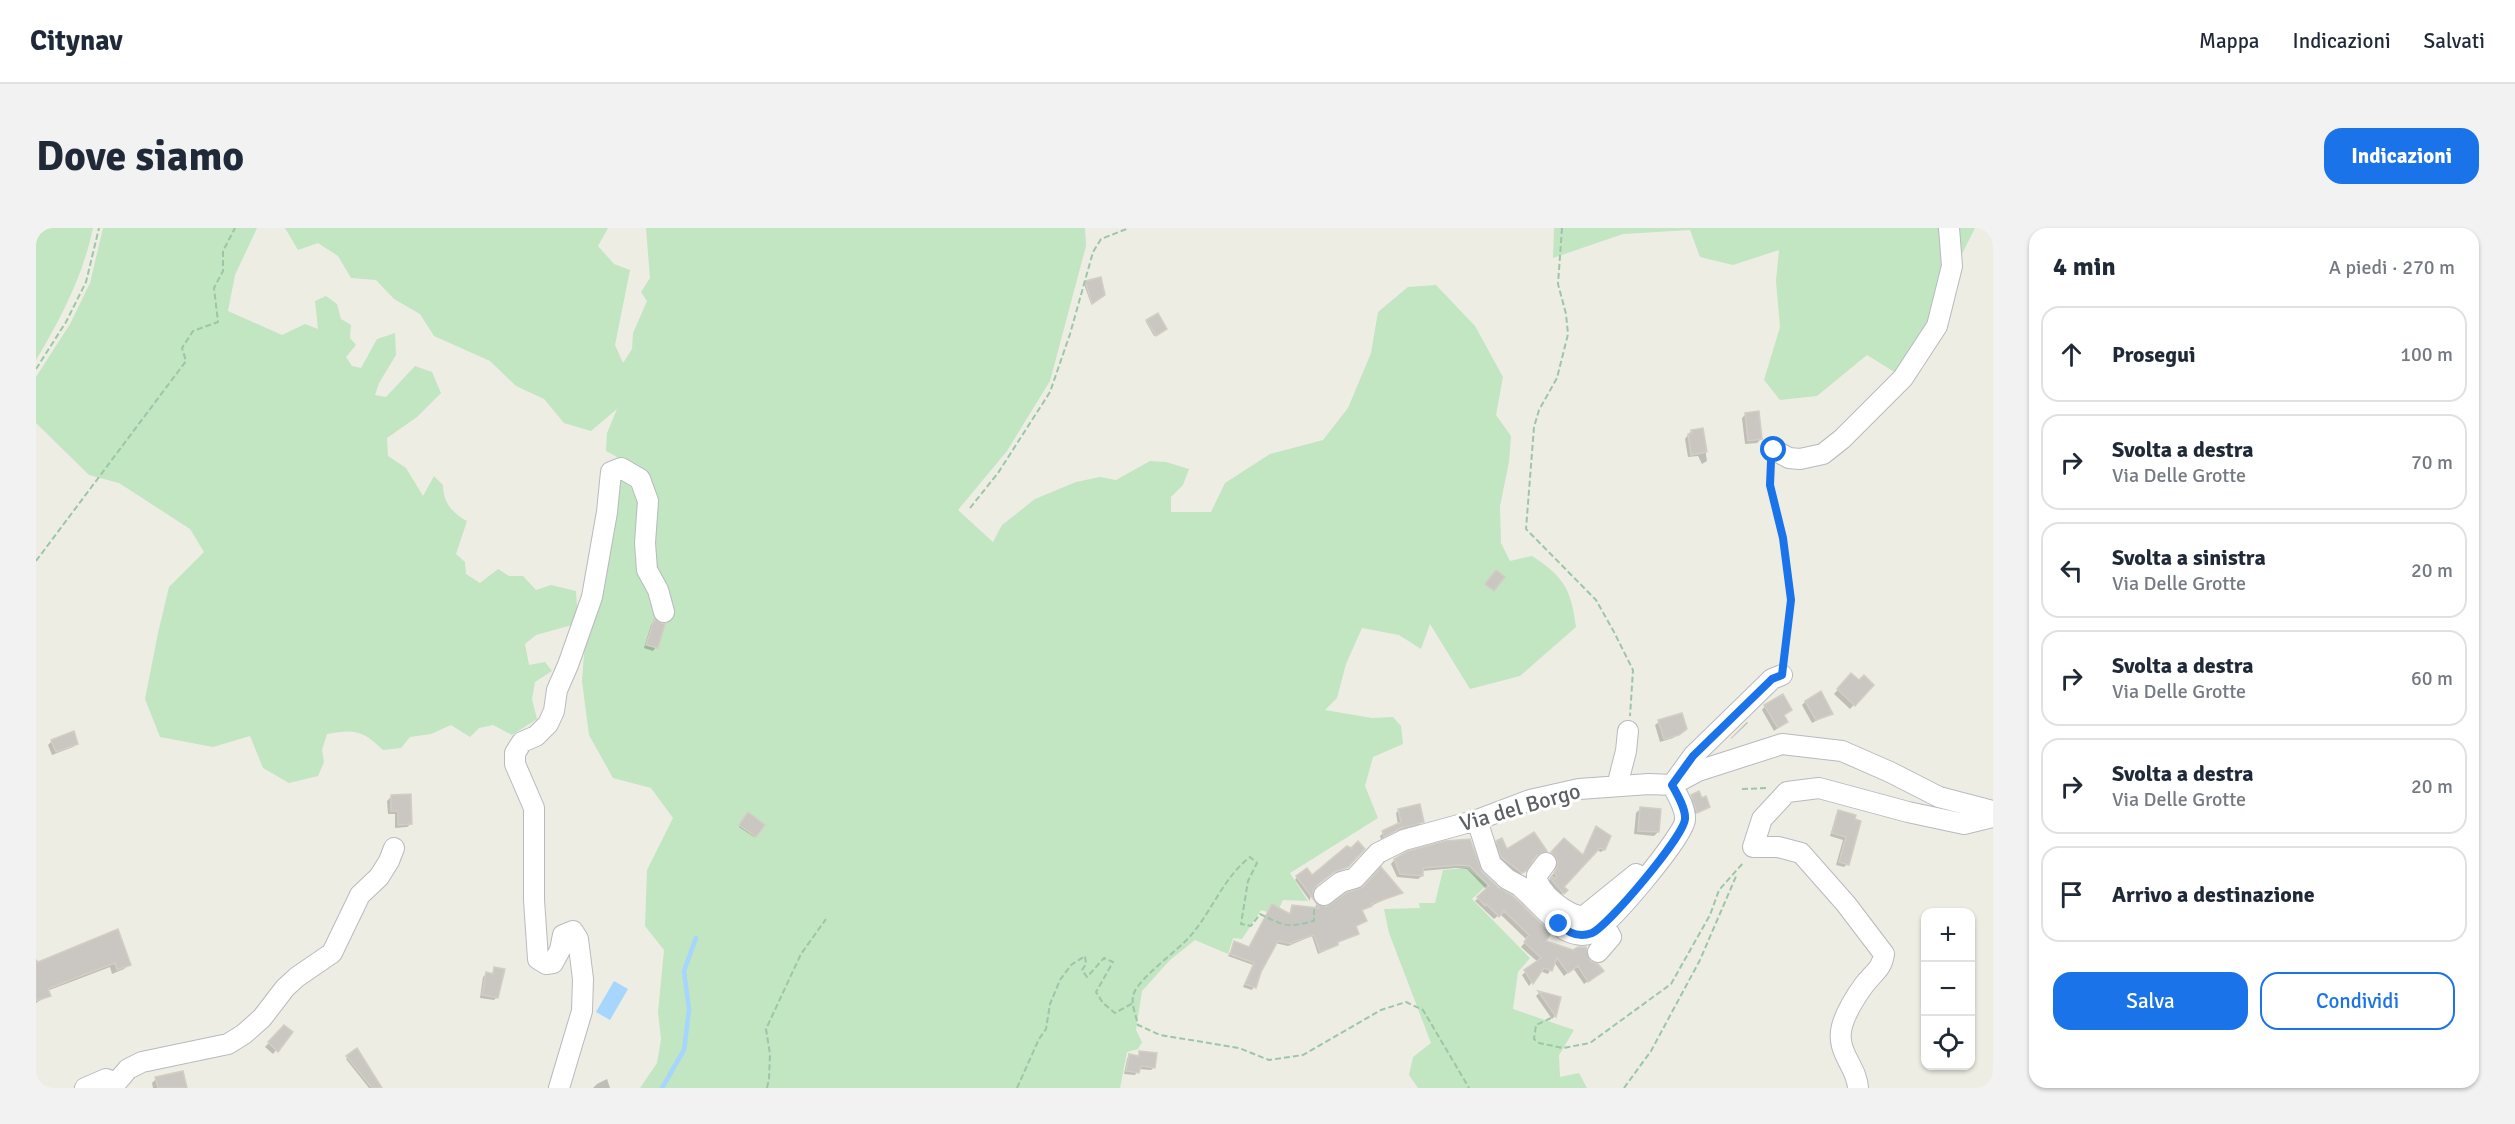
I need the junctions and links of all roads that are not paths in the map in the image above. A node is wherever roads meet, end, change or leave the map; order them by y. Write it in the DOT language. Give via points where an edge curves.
graph roads {
  1 [pos="1948,228"];
  2 [pos="1774,450"];
  3 [pos="664,612"];
  4 [pos="1782,675"];
  5 [pos="1628,730"];
  6 [pos="1672,785"];
  7 [pos="1617,786"];
  8 [pos="1993,811"];
  9 [pos="1993,817"];
  10 [pos="1477,820"];
  11 [pos="394,848"];
  12 [pos="1546,863"];
  13 [pos="1651,870"];
  14 [pos="1324,895"];
  15 [pos="1604,924"];
  16 [pos="1598,952"];
  17 [pos="115,1085"];
  18 [pos="85,1088"];
  19 [pos="560,1088"];
  20 [pos="1858,1088"];
  1 -- 2 [label="street" via="1952,266 1937,326 1903,378 1823,454 1800,459"];
  3 -- 19 [label="street" via="658,590 646,570 648,501 640,479 621,468 611,472 592,597 557,690 554,711 548,724 536,736 522,742 515,753 515,764 534,808 538,959 554,963 563,935 573,931 578,939 582,1011"];
  4 -- 6 [label="street" via="1772,679 1693,756"];
  5 -- 7 [label="street"];
  6 -- 7 [label="street, Via del Borgo"];
  6 -- 8 [label="street, Via del Borgo" via="1698,771 1782,744 1842,751 1939,797"];
  6 -- 13 [label="street" via="1686,818 1683,830"];
  7 -- 10 [label="street, Via del Borgo" via="1585,788 1530,800"];
  9 -- 20 [label="street" via="1964,824 1819,788 1787,792 1762,819 1753,847 1778,847 1801,853 1884,954 1882,965 1864,985 1842,1027 1840,1039"];
  10 -- 14 [label="street, Via del Borgo" via="1388,847 1355,878 1341,882"];
  10 -- 15 [label="street" via="1491,864 1565,930 1590,934"];
  11 -- 17 [label="street" via="379,877 360,895 332,953 285,988 244,1034 228,1044 142,1062 128,1069"];
  12 -- 13 [label="street" via="1537,875 1539,887 1578,917 1637,873"];
  13 -- 15 [label="street"];
  15 -- 16 [label="street" via="1611,937"];
  17 -- 18 [label="street" via="106,1079"];
}
